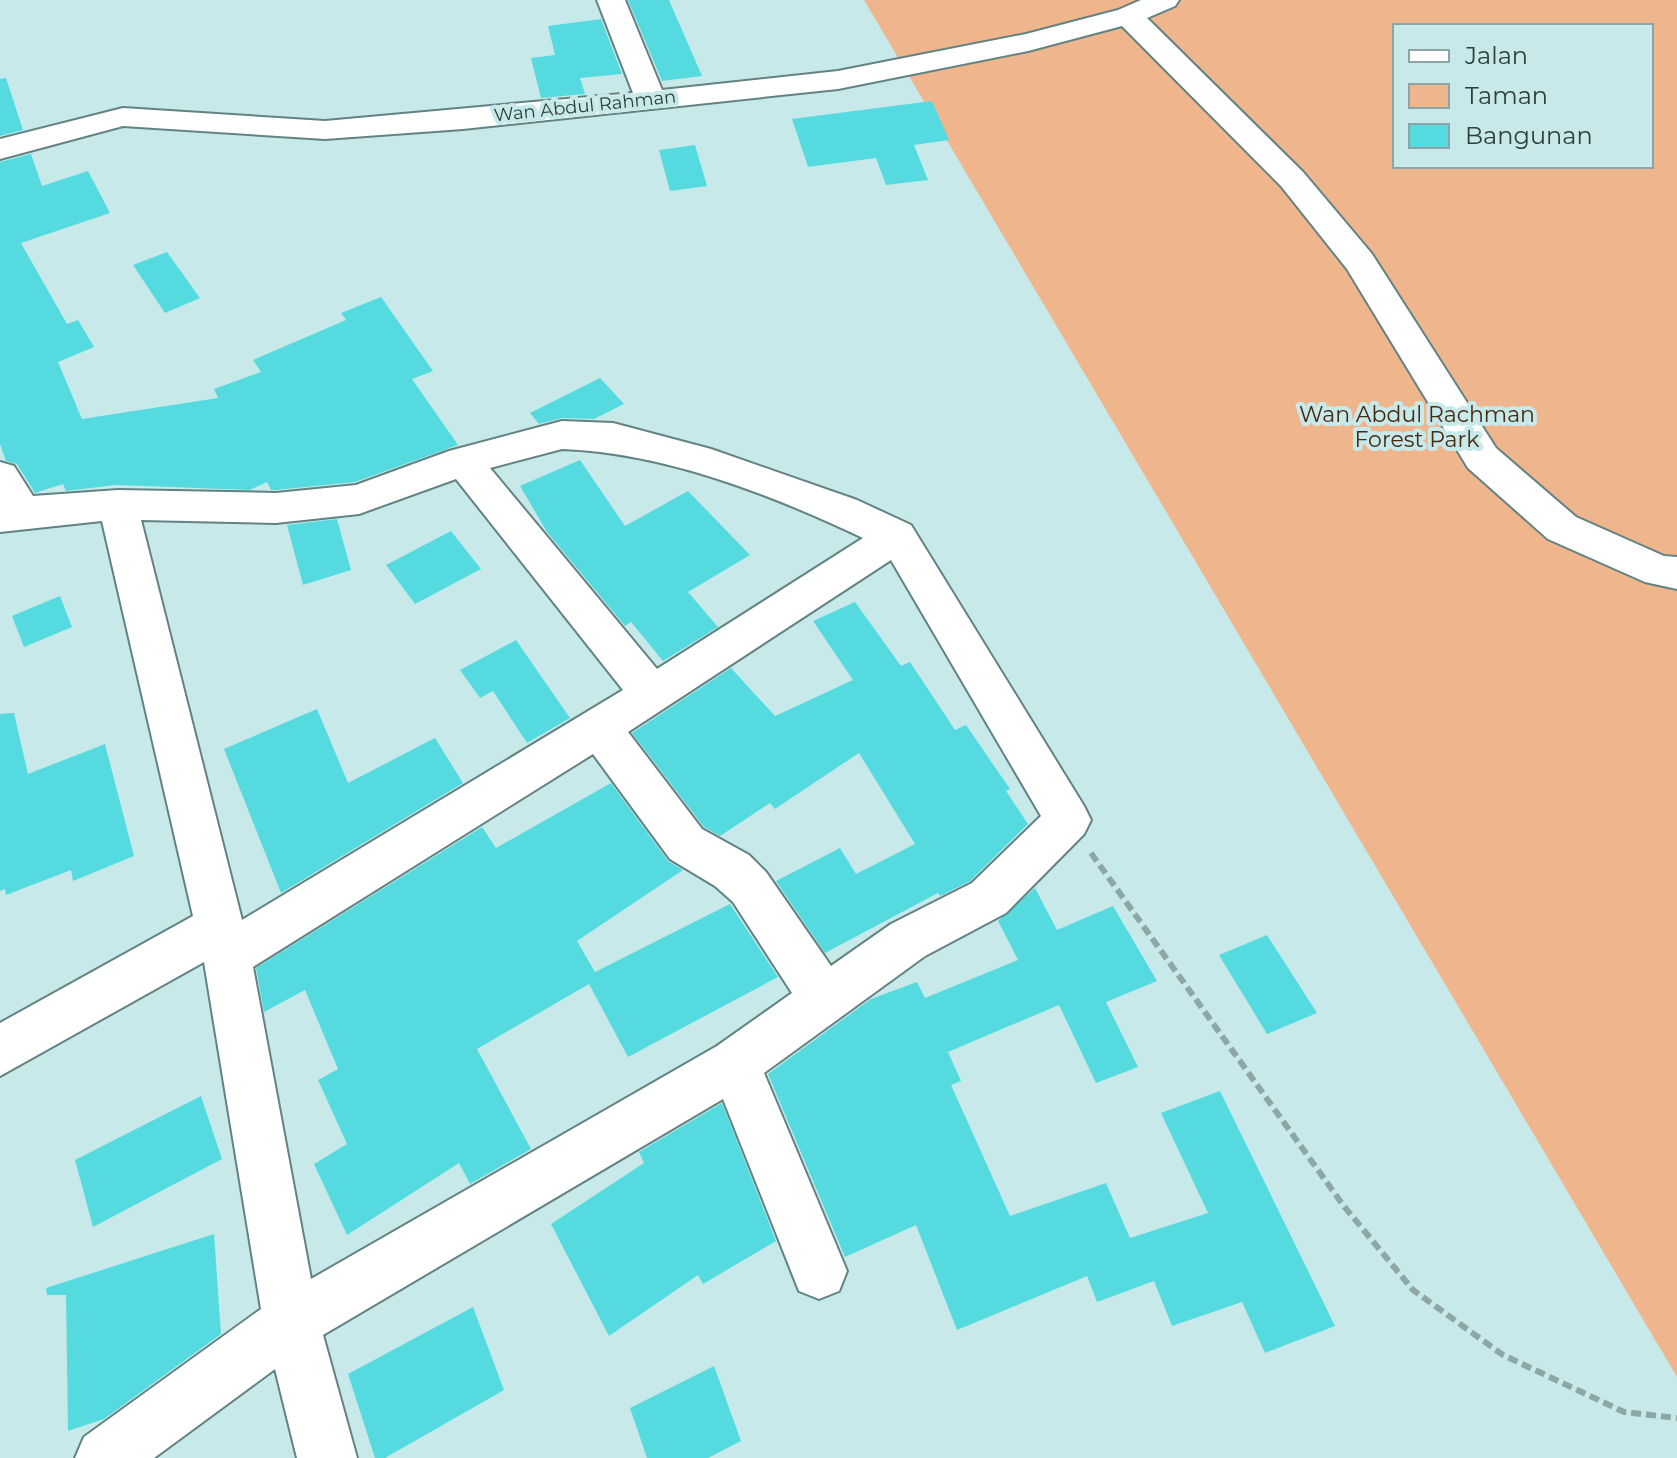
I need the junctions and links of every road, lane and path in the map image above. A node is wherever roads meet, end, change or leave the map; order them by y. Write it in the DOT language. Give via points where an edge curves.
graph roads {
  1 [pos="611,0"];
  2 [pos="1165,0"];
  3 [pos="1128,16"];
  4 [pos="651,99"];
  5 [pos="0,149"];
  6 [pos="463,461"];
  7 [pos="0,476"];
  8 [pos="118,505"];
  9 [pos="11,514"];
  10 [pos="897,536"];
  11 [pos="1677,573"];
  12 [pos="652,695"];
  13 [pos="599,727"];
  14 [pos="1068,820"];
  15 [pos="224,942"];
  16 [pos="823,998"];
  17 [pos="0,1051"];
  18 [pos="735,1064"];
  19 [pos="819,1271"];
  20 [pos="291,1322"];
  21 [pos="1677,1418"];
  22 [pos="105,1458"];
  23 [pos="327,1458"];
  1 -- 4 [label="street"];
  2 -- 3 [label="street, Wan Abdul Rahman"];
  3 -- 4 [label="street, Wan Abdul Rahman" via="838,80"];
  3 -- 11 [label="street" via="1292,179 1360,262 1482,458 1562,528 1659,571"];
  4 -- 5 [label="street, Wan Abdul Rahman" via="325,130 123,117"];
  6 -- 8 [label="street" via="359,499 276,508"];
  6 -- 10 [label="street" via="562,435 613,437 711,463"];
  6 -- 12 [label="street"];
  7 -- 9 [label="street"];
  8 -- 9 [label="street"];
  8 -- 15 [label="street"];
  10 -- 12 [label="street"];
  10 -- 14 [label="street"];
  12 -- 13 [label="street"];
  13 -- 15 [label="street"];
  13 -- 16 [label="street" via="686,844 698,856 736,873 753,892"];
  14 -- 16 [label="street" via="989,898 908,940"];
  14 -- 21 [label="path" via="1343,1205 1413,1290 1503,1355 1624,1412"];
  15 -- 17 [label="street"];
  15 -- 20 [label="street"];
  16 -- 18 [label="street"];
  18 -- 19 [label="street"];
  18 -- 20 [label="street"];
  20 -- 22 [label="street"];
  20 -- 23 [label="street"];
}
